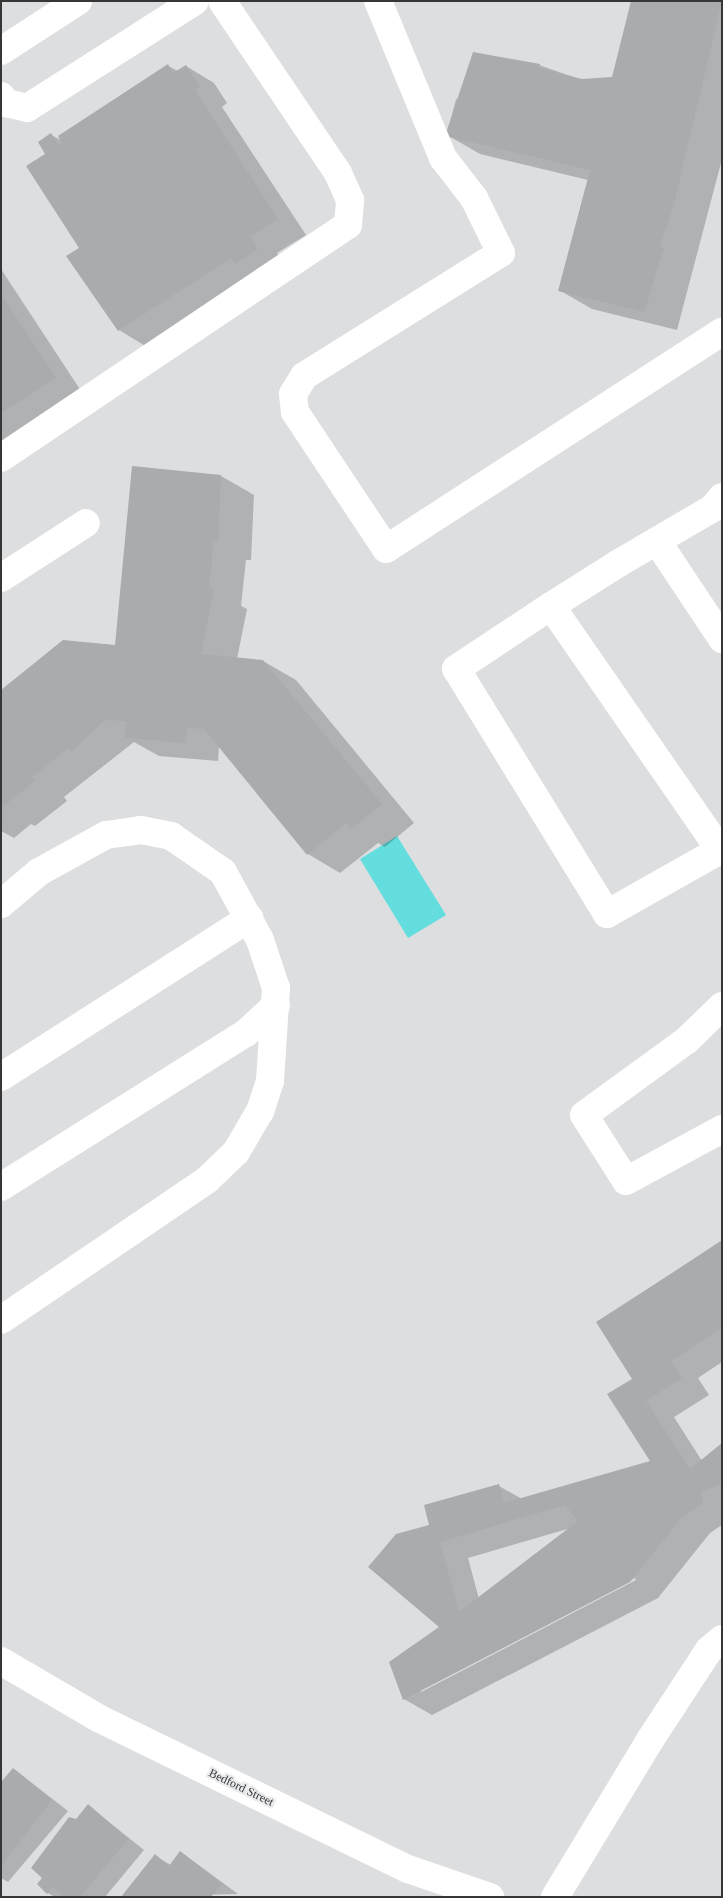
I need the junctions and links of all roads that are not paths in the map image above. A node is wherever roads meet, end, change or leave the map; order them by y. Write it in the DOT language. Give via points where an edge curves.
graph roads {
  1 [pos="78,1"];
  2 [pos="195,1"];
  3 [pos="222,1"];
  4 [pos="378,1"];
  5 [pos="1,51"];
  6 [pos="1,96"];
  7 [pos="722,332"];
  8 [pos="1,458"];
  9 [pos="722,497"];
  10 [pos="86,523"];
  11 [pos="657,541"];
  12 [pos="1,578"];
  13 [pos="551,606"];
  14 [pos="722,639"];
  15 [pos="1,904"];
  16 [pos="250,918"];
  17 [pos="276,1005"];
  18 [pos="719,1013"];
  19 [pos="1,1077"];
  20 [pos="722,1128"];
  21 [pos="1,1187"];
  22 [pos="1,1320"];
  23 [pos="722,1639"];
  24 [pos="3,1665"];
  25 [pos="490,1897"];
  26 [pos="556,1897"];
  1 -- 5 [label="main road"];
  2 -- 6 [label="main road" via="27,108 6,103"];
  3 -- 8 [label="main road" via="338,173 350,200 348,225"];
  4 -- 7 [label="main road" via="443,158 474,198 501,253 304,376 292,394 295,412 386,550"];
  9 -- 11 [label="main road" via="713,508"];
  10 -- 12 [label="main road"];
  11 -- 13 [label="main road"];
  11 -- 14 [label="main road"];
  13 -- 13 [label="main road" via="456,669 607,914 720,850"];
  15 -- 16 [label="main road" via="77,848 106,835 141,830 171,836 203,854 223,872"];
  16 -- 17 [label="main road" via="273,969"];
  16 -- 19 [label="main road"];
  17 -- 21 [label="main road" via="246,1033"];
  17 -- 22 [label="main road" via="270,1081 260,1112 236,1152 207,1180"];
  18 -- 20 [label="main road" via="584,1115 626,1181"];
  23 -- 26 [label="main road" via="709,1650 650,1740"];
  24 -- 25 [label="main road, Bedford Street" via="98,1718 399,1864"];
}
